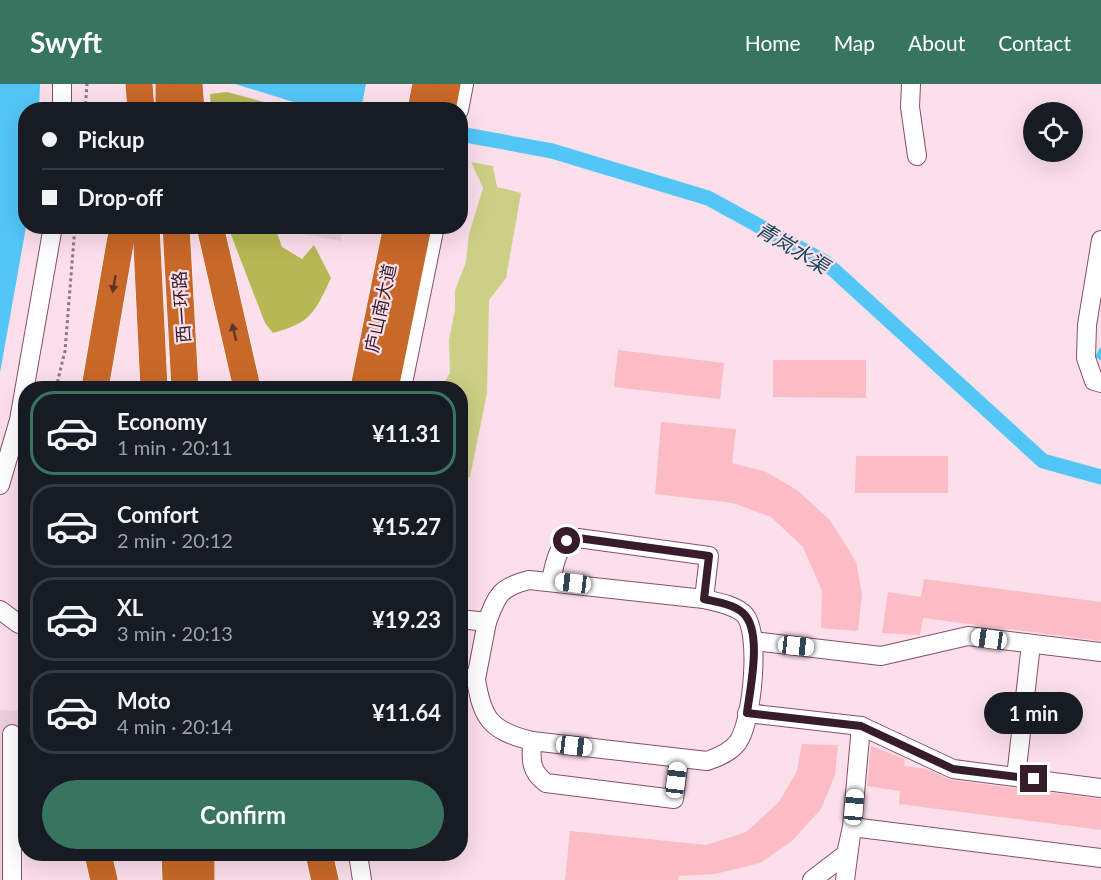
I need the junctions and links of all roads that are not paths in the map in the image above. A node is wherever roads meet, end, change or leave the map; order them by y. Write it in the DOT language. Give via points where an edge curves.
graph roads {
  1 [pos="124,84"];
  2 [pos="139,84"];
  3 [pos="168,84"];
  4 [pos="189,84"];
  5 [pos="911,84"];
  6 [pos="124,102"];
  7 [pos="140,102"];
  8 [pos="169,102"];
  9 [pos="190,102"];
  10 [pos="917,156"];
  11 [pos="52,234"];
  12 [pos="122,234"];
  13 [pos="146,234"];
  14 [pos="176,234"];
  15 [pos="212,234"];
  16 [pos="395,234"];
  17 [pos="416,234"];
  18 [pos="433,234"];
  19 [pos="1101,240"];
  20 [pos="25,381"];
  21 [pos="96,381"];
  22 [pos="154,381"];
  23 [pos="185,381"];
  24 [pos="245,381"];
  25 [pos="365,381"];
  26 [pos="386,381"];
  27 [pos="403,381"];
  28 [pos="1101,382"];
  29 [pos="18,420"];
  30 [pos="0,485"];
  31 [pos="551,580"];
  32 [pos="704,599"];
  33 [pos="0,610"];
  34 [pos="468,620"];
  35 [pos="487,622"];
  36 [pos="18,623"];
  37 [pos="753,641"];
  38 [pos="1031,644"];
  39 [pos="1101,652"];
  40 [pos="468,678"];
  41 [pos="747,713"];
  42 [pos="861,726"];
  43 [pos="12,734"];
  44 [pos="532,741"];
  45 [pos="679,759"];
  46 [pos="1016,777"];
  47 [pos="1101,788"];
  48 [pos="852,827"];
  49 [pos="1101,858"];
  50 [pos="100,861"];
  51 [pos="175,861"];
  52 [pos="201,861"];
  53 [pos="321,861"];
  54 [pos="337,861"];
  55 [pos="359,861"];
  56 [pos="12,880"];
  57 [pos="104,880"];
  58 [pos="176,880"];
  59 [pos="201,880"];
  60 [pos="325,880"];
  61 [pos="339,880"];
  62 [pos="362,880"];
  63 [pos="812,880"];
  64 [pos="845,880"];
  1 -- 6 [label="highway"];
  2 -- 7 [label="highway"];
  3 -- 8 [label="highway"];
  4 -- 9 [label="highway"];
  5 -- 10 [label="street"];
  11 -- 20 [label="street"];
  12 -- 21 [label="highway, one-way"];
  13 -- 22 [label="highway, 西一环路"];
  14 -- 23 [label="highway, 西一环路"];
  24 -- 15 [label="highway, one-way"];
  16 -- 25 [label="highway, 庐山南大道"];
  17 -- 26 [label="highway, 庐山南大道"];
  18 -- 27 [label="street"];
  19 -- 28 [label="street" via="1086,358 1094,381"];
  29 -- 30 [label="street"];
  31 -- 32 [label="street"];
  31 -- 32 [label="street" via="558,550 567,541 578,538 709,556"];
  31 -- 35 [label="street" via="508,585 495,599"];
  32 -- 37 [label="street" via="744,613"];
  33 -- 36 [label="street"];
  34 -- 35 [label="street"];
  35 -- 40 [label="street"];
  37 -- 38 [label="street" via="881,656 968,636"];
  37 -- 41 [label="street"];
  38 -- 39 [label="street"];
  38 -- 46 [label="street"];
  40 -- 44 [label="street" via="491,724 508,735"];
  41 -- 42 [label="street"];
  41 -- 45 [label="street" via="739,741 725,754 707,761"];
  42 -- 46 [label="street" via="953,769"];
  42 -- 48 [label="street"];
  43 -- 56 [label="street"];
  44 -- 45 [label="street"];
  44 -- 45 [label="street" via="531,764 546,783 674,800"];
  46 -- 47 [label="street"];
  48 -- 49 [label="street"];
  48 -- 63 [label="street" via="846,854"];
  48 -- 64 [label="street"];
  50 -- 57 [label="highway"];
  51 -- 58 [label="highway"];
  52 -- 59 [label="highway"];
  53 -- 60 [label="highway"];
  54 -- 61 [label="highway"];
  55 -- 62 [label="street"];
}
